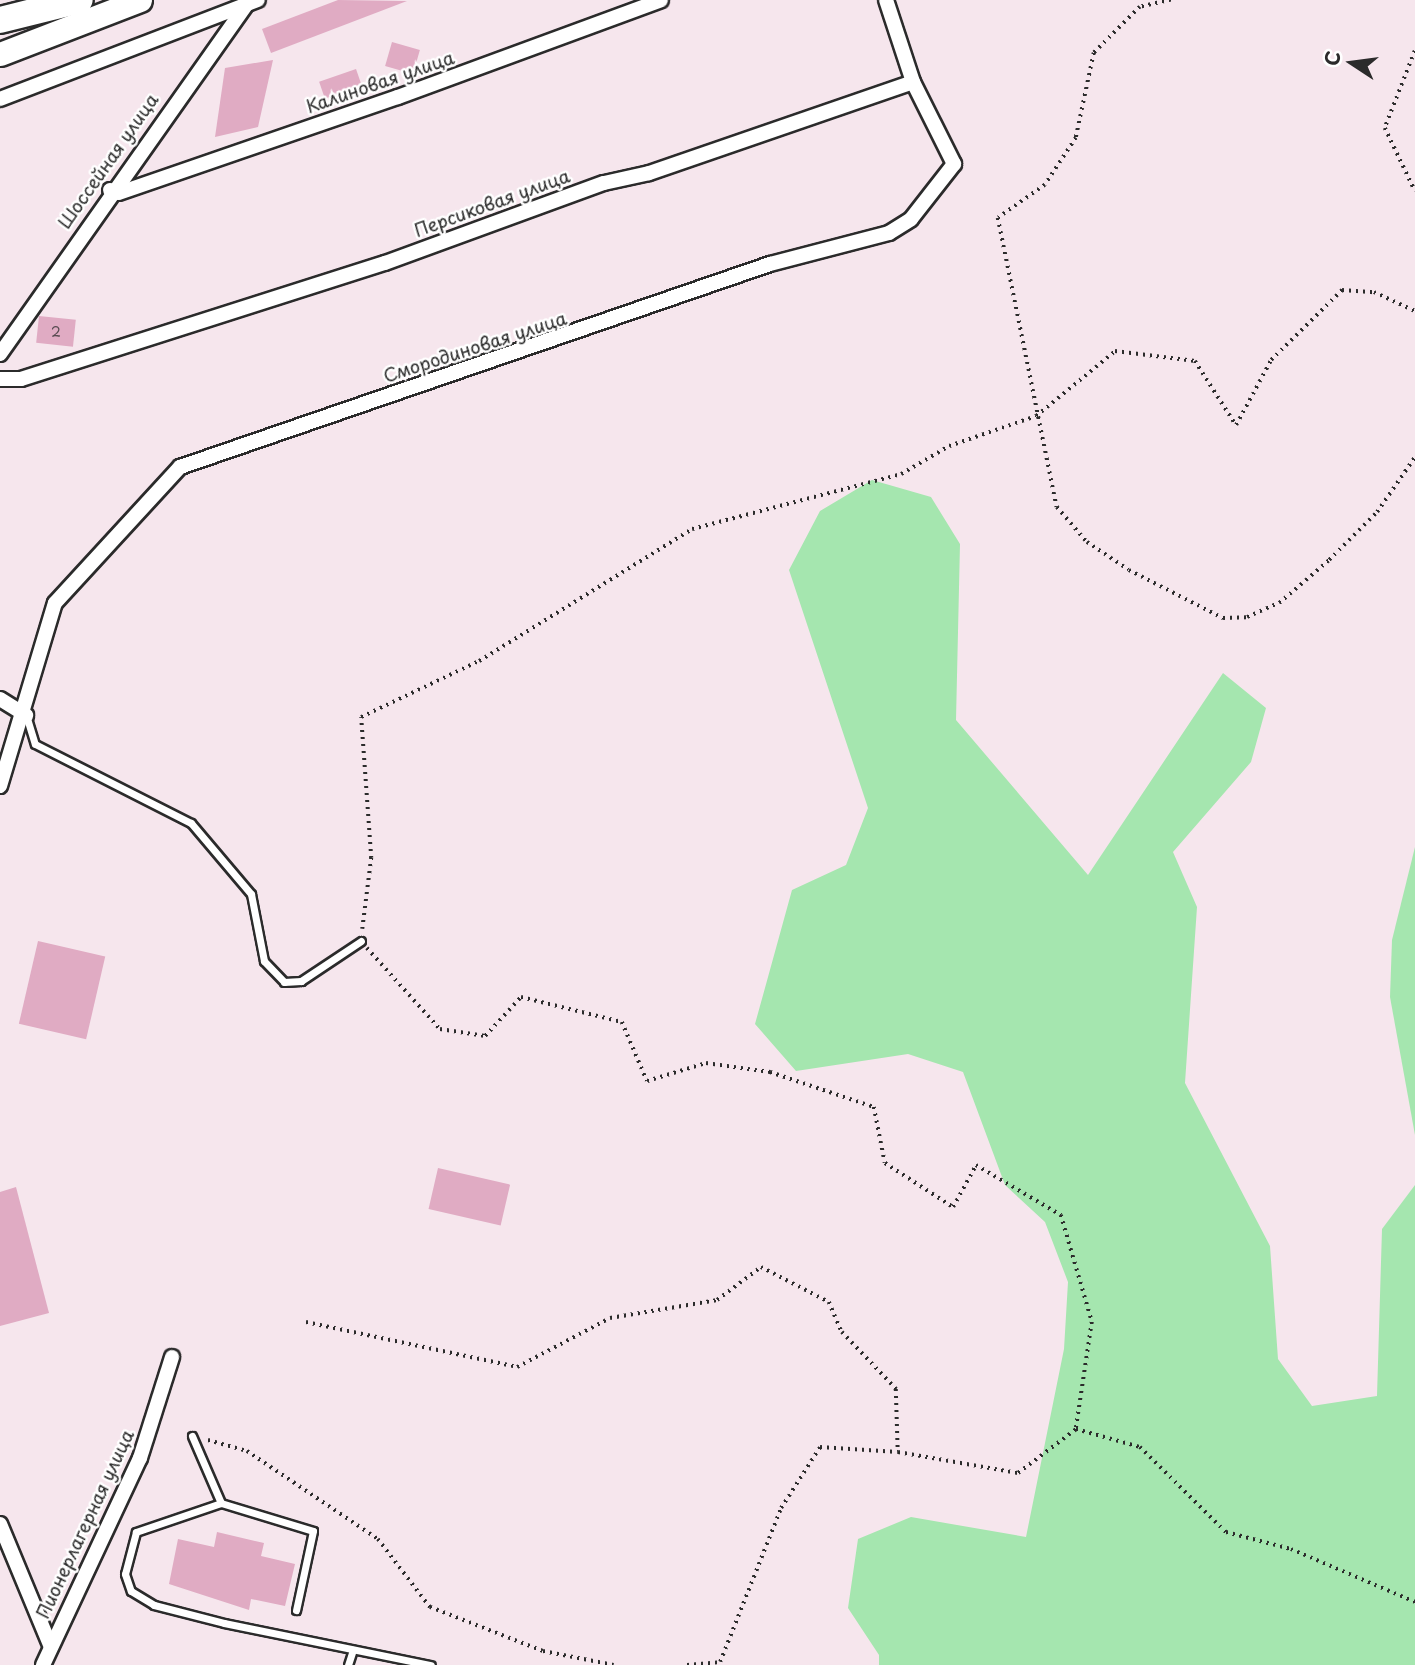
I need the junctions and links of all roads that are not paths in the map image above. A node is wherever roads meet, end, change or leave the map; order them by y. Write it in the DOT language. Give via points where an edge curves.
graph roads {
  1 [pos="80,0"];
  2 [pos="140,0"];
  3 [pos="661,0"];
  4 [pos="886,0"];
  5 [pos="252,2"];
  6 [pos="0,20"];
  7 [pos="0,54"];
  8 [pos="913,82"];
  9 [pos="0,99"];
  10 [pos="110,190"];
  11 [pos="0,354"];
  12 [pos="0,379"];
  13 [pos="0,699"];
  14 [pos="26,715"];
  15 [pos="0,786"];
  16 [pos="361,941"];
  17 [pos="172,1357"];
  18 [pos="192,1436"];
  19 [pos="221,1503"];
  20 [pos="0,1524"];
  21 [pos="296,1610"];
  22 [pos="50,1645"];
  23 [pos="353,1650"];
  24 [pos="43,1665"];
  25 [pos="348,1665"];
  26 [pos="431,1665"];
  1 -- 6 [label="highway"];
  2 -- 7 [label="main road"];
  3 -- 10 [label="street, Калиновая улица" via="398,97 119,193"];
  4 -- 8 [label="street"];
  5 -- 9 [label="street"];
  5 -- 10 [label="street, Шоссейная улица"];
  8 -- 12 [label="street, Персиковая улица" via="385,263 21,379"];
  8 -- 14 [label="street, Смородиновая улица" via="954,164 911,219 889,233 770,264 180,467 55,603"];
  10 -- 11 [label="street, Шоссейная улица"];
  13 -- 14 [label="street"];
  14 -- 15 [label="street"];
  14 -- 16 [label="lane" via="35,744 191,823 251,894 264,961 284,982 301,981"];
  17 -- 22 [label="street, Пионерлагерная улица" via="140,1458"];
  18 -- 19 [label="lane"];
  19 -- 21 [label="lane" via="313,1531"];
  19 -- 23 [label="lane" via="136,1532 125,1574 131,1591 154,1605"];
  20 -- 22 [label="street"];
  22 -- 24 [label="street, Пионерлагерная улица"];
  23 -- 25 [label="lane"];
  23 -- 26 [label="lane"];
}
